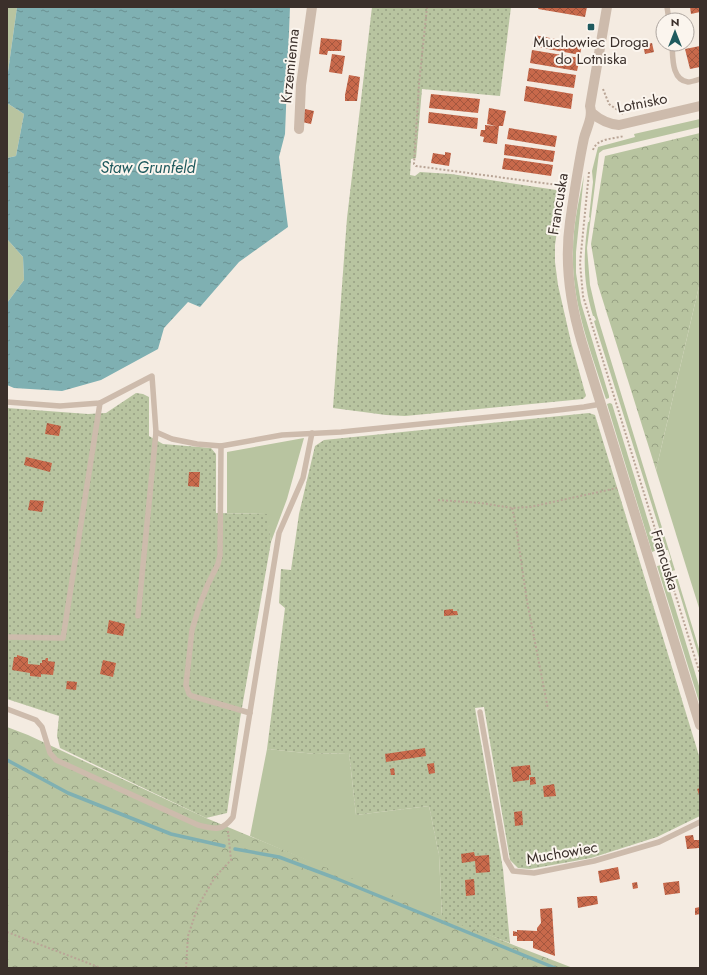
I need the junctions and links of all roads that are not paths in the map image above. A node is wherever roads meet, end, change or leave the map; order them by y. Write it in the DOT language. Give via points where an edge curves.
graph roads {
  1 [pos="312,7"];
  2 [pos="607,7"];
  3 [pos="673,52"];
  4 [pos="700,79"];
  5 [pos="700,106"];
  6 [pos="592,113"];
  7 [pos="299,129"];
  8 [pos="7,402"];
  9 [pos="100,403"];
  10 [pos="601,404"];
  11 [pos="156,432"];
  12 [pos="312,433"];
  13 [pos="221,446"];
  14 [pos="138,616"];
  15 [pos="7,637"];
  16 [pos="7,709"];
  17 [pos="480,712"];
  18 [pos="250,713"];
  19 [pos="700,725"];
  20 [pos="700,822"];
  1 -- 7 [label="street, Krzemienna" via="301,85"];
  2 -- 6 [label="street, Francuska" via="590,106"];
  3 -- 4 [label="lane" via="675,72 679,78 688,82"];
  5 -- 6 [label="street, Lotnisko" via="619,125 609,124"];
  6 -- 10 [label="street, Francuska" via="585,138 568,240 568,281 576,322"];
  8 -- 9 [label="lane" via="60,406"];
  9 -- 11 [label="lane" via="152,376"];
  9 -- 15 [label="lane" via="63,638"];
  10 -- 12 [label="lane"];
  10 -- 19 [label="street, Francuska"];
  11 -- 13 [label="lane" via="172,439"];
  11 -- 14 [label="lane"];
  12 -- 13 [label="lane"];
  12 -- 18 [label="lane" via="303,478 279,533"];
  13 -- 18 [label="lane" via="220,555 192,630 186,685 192,696"];
  16 -- 18 [label="lane" via="36,720 42,727 50,753 56,760 198,825 212,829 223,828 233,817"];
  17 -- 20 [label="lane, Muchowiec" via="506,860 513,871 534,873 594,861 659,842"];
}
